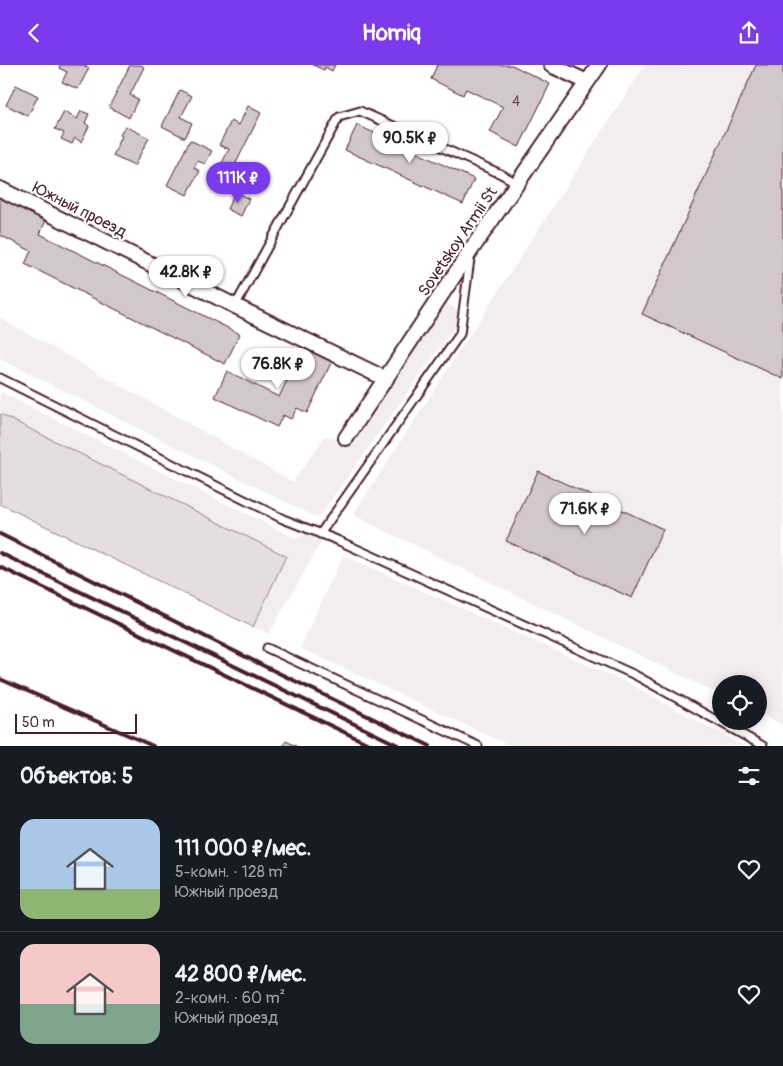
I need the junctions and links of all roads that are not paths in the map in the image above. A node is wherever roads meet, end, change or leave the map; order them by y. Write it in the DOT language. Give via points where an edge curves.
graph roads {
  1 [pos="551,65"];
  2 [pos="599,65"];
  3 [pos="587,82"];
  4 [pos="518,183"];
  5 [pos="0,189"];
  6 [pos="471,250"];
  7 [pos="234,306"];
  8 [pos="0,378"];
  9 [pos="386,379"];
  10 [pos="346,438"];
  11 [pos="320,533"];
  12 [pos="267,648"];
  13 [pos="478,746"];
  14 [pos="762,746"];
  1 -- 3 [label="street"];
  2 -- 3 [label="street, Sovetskoy Armii St"];
  3 -- 4 [label="street, Sovetskoy Armii St"];
  4 -- 6 [label="street, Sovetskoy Armii St"];
  4 -- 7 [label="lane" via="360,111 339,117"];
  5 -- 7 [label="street, Южный проезд"];
  6 -- 9 [label="street, Sovetskoy Armii St"];
  6 -- 11 [label="lane" via="460,333"];
  7 -- 9 [label="street, Южный проезд"];
  8 -- 11 [label="lane" via="283,519"];
  9 -- 10 [label="street, Sovetskoy Armii St"];
  11 -- 14 [label="lane" via="636,675"];
  12 -- 13 [label="lane"];
}
